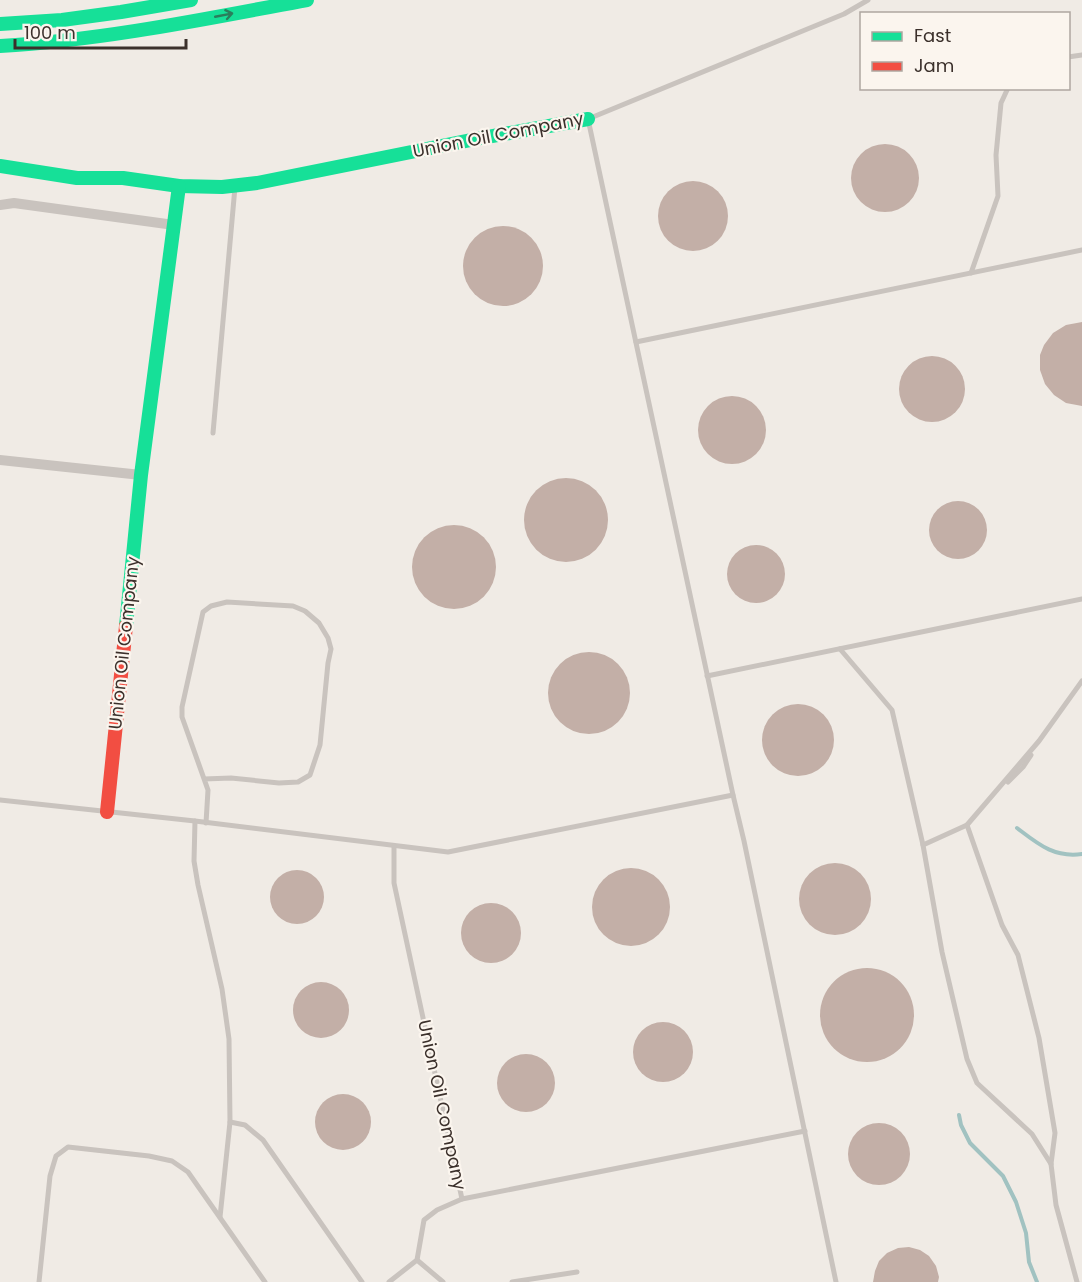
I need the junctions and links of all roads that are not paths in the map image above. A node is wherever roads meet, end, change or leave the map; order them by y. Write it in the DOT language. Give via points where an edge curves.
graph roads {
  1 [pos="191,0"];
  2 [pos="307,0"];
  3 [pos="868,0"];
  4 [pos="0,24"];
  5 [pos="0,46"];
  6 [pos="1007,90"];
  7 [pos="588,119"];
  8 [pos="0,166"];
  9 [pos="235,185"];
  10 [pos="179,186"];
  11 [pos="0,205"];
  12 [pos="174,225"];
  13 [pos="1082,250"];
  14 [pos="971,273"];
  15 [pos="636,342"];
  16 [pos="213,433"];
  17 [pos="0,460"];
  18 [pos="141,475"];
  19 [pos="1082,599"];
  20 [pos="840,649"];
  21 [pos="707,676"];
  22 [pos="1082,682"];
  23 [pos="204,779"];
  24 [pos="733,795"];
  25 [pos="0,800"];
  26 [pos="107,812"];
  27 [pos="195,821"];
  28 [pos="206,823"];
  29 [pos="967,825"];
  30 [pos="923,845"];
  31 [pos="394,846"];
  32 [pos="230,1122"];
  33 [pos="805,1131"];
  34 [pos="1051,1164"];
  35 [pos="462,1199"];
  36 [pos="219,1217"];
  37 [pos="417,1260"];
  38 [pos="577,1272"];
  39 [pos="39,1282"];
  40 [pos="265,1282"];
  41 [pos="362,1282"];
  42 [pos="389,1282"];
  43 [pos="443,1282"];
  44 [pos="512,1282"];
  45 [pos="836,1282"];
  46 [pos="1077,1282"];
  1 -- 4 [label="main road" via="62,20"];
  5 -- 2 [label="main road, one-way" via="127,33"];
  3 -- 7 [label="lane, Union Oil Company" via="844,14"];
  6 -- 14 [label="lane" via="1001,103 996,155 998,196"];
  7 -- 9 [label="main road, Union Oil Company"];
  7 -- 15 [label="lane"];
  8 -- 10 [label="main road, Union Oil Company" via="77,178 123,178"];
  9 -- 10 [label="main road, Union Oil Company"];
  9 -- 16 [label="lane"];
  10 -- 12 [label="main road, Union Oil Company"];
  11 -- 12 [label="street" via="14,203"];
  12 -- 18 [label="main road, Union Oil Company"];
  13 -- 14 [label="lane"];
  14 -- 15 [label="lane"];
  15 -- 21 [label="lane"];
  17 -- 18 [label="street"];
  18 -- 26 [label="main road, Union Oil Company"];
  19 -- 20 [label="lane"];
  20 -- 21 [label="lane"];
  20 -- 30 [label="lane" via="892,710"];
  21 -- 24 [label="lane"];
  22 -- 29 [label="lane" via="1039,741"];
  23 -- 23 [label="lane" via="182,717 203,612 227,602 293,606 305,611 319,623 331,649 320,745 310,776 298,782 279,783"];
  23 -- 28 [label="lane" via="208,790"];
  24 -- 31 [label="lane" via="448,852"];
  24 -- 33 [label="lane"];
  25 -- 26 [label="lane"];
  26 -- 27 [label="lane"];
  27 -- 28 [label="lane"];
  27 -- 32 [label="lane" via="198,885 222,989 229,1039"];
  28 -- 31 [label="lane"];
  29 -- 30 [label="lane"];
  29 -- 34 [label="lane" via="1002,925 1018,955 1039,1038 1055,1133"];
  30 -- 34 [label="lane" via="967,1059 978,1083 1032,1134"];
  31 -- 35 [label="lane, Union Oil Company" via="394,883"];
  32 -- 36 [label="lane"];
  32 -- 41 [label="lane" via="245,1125 263,1140"];
  33 -- 35 [label="lane, Union Oil Company"];
  33 -- 45 [label="lane"];
  34 -- 46 [label="lane" via="1056,1205"];
  35 -- 37 [label="lane" via="424,1220"];
  36 -- 39 [label="lane" via="188,1172 172,1161 68,1147 57,1156 50,1176"];
  36 -- 40 [label="lane"];
  37 -- 42 [label="lane"];
  37 -- 43 [label="lane"];
  38 -- 44 [label="lane"];
}
